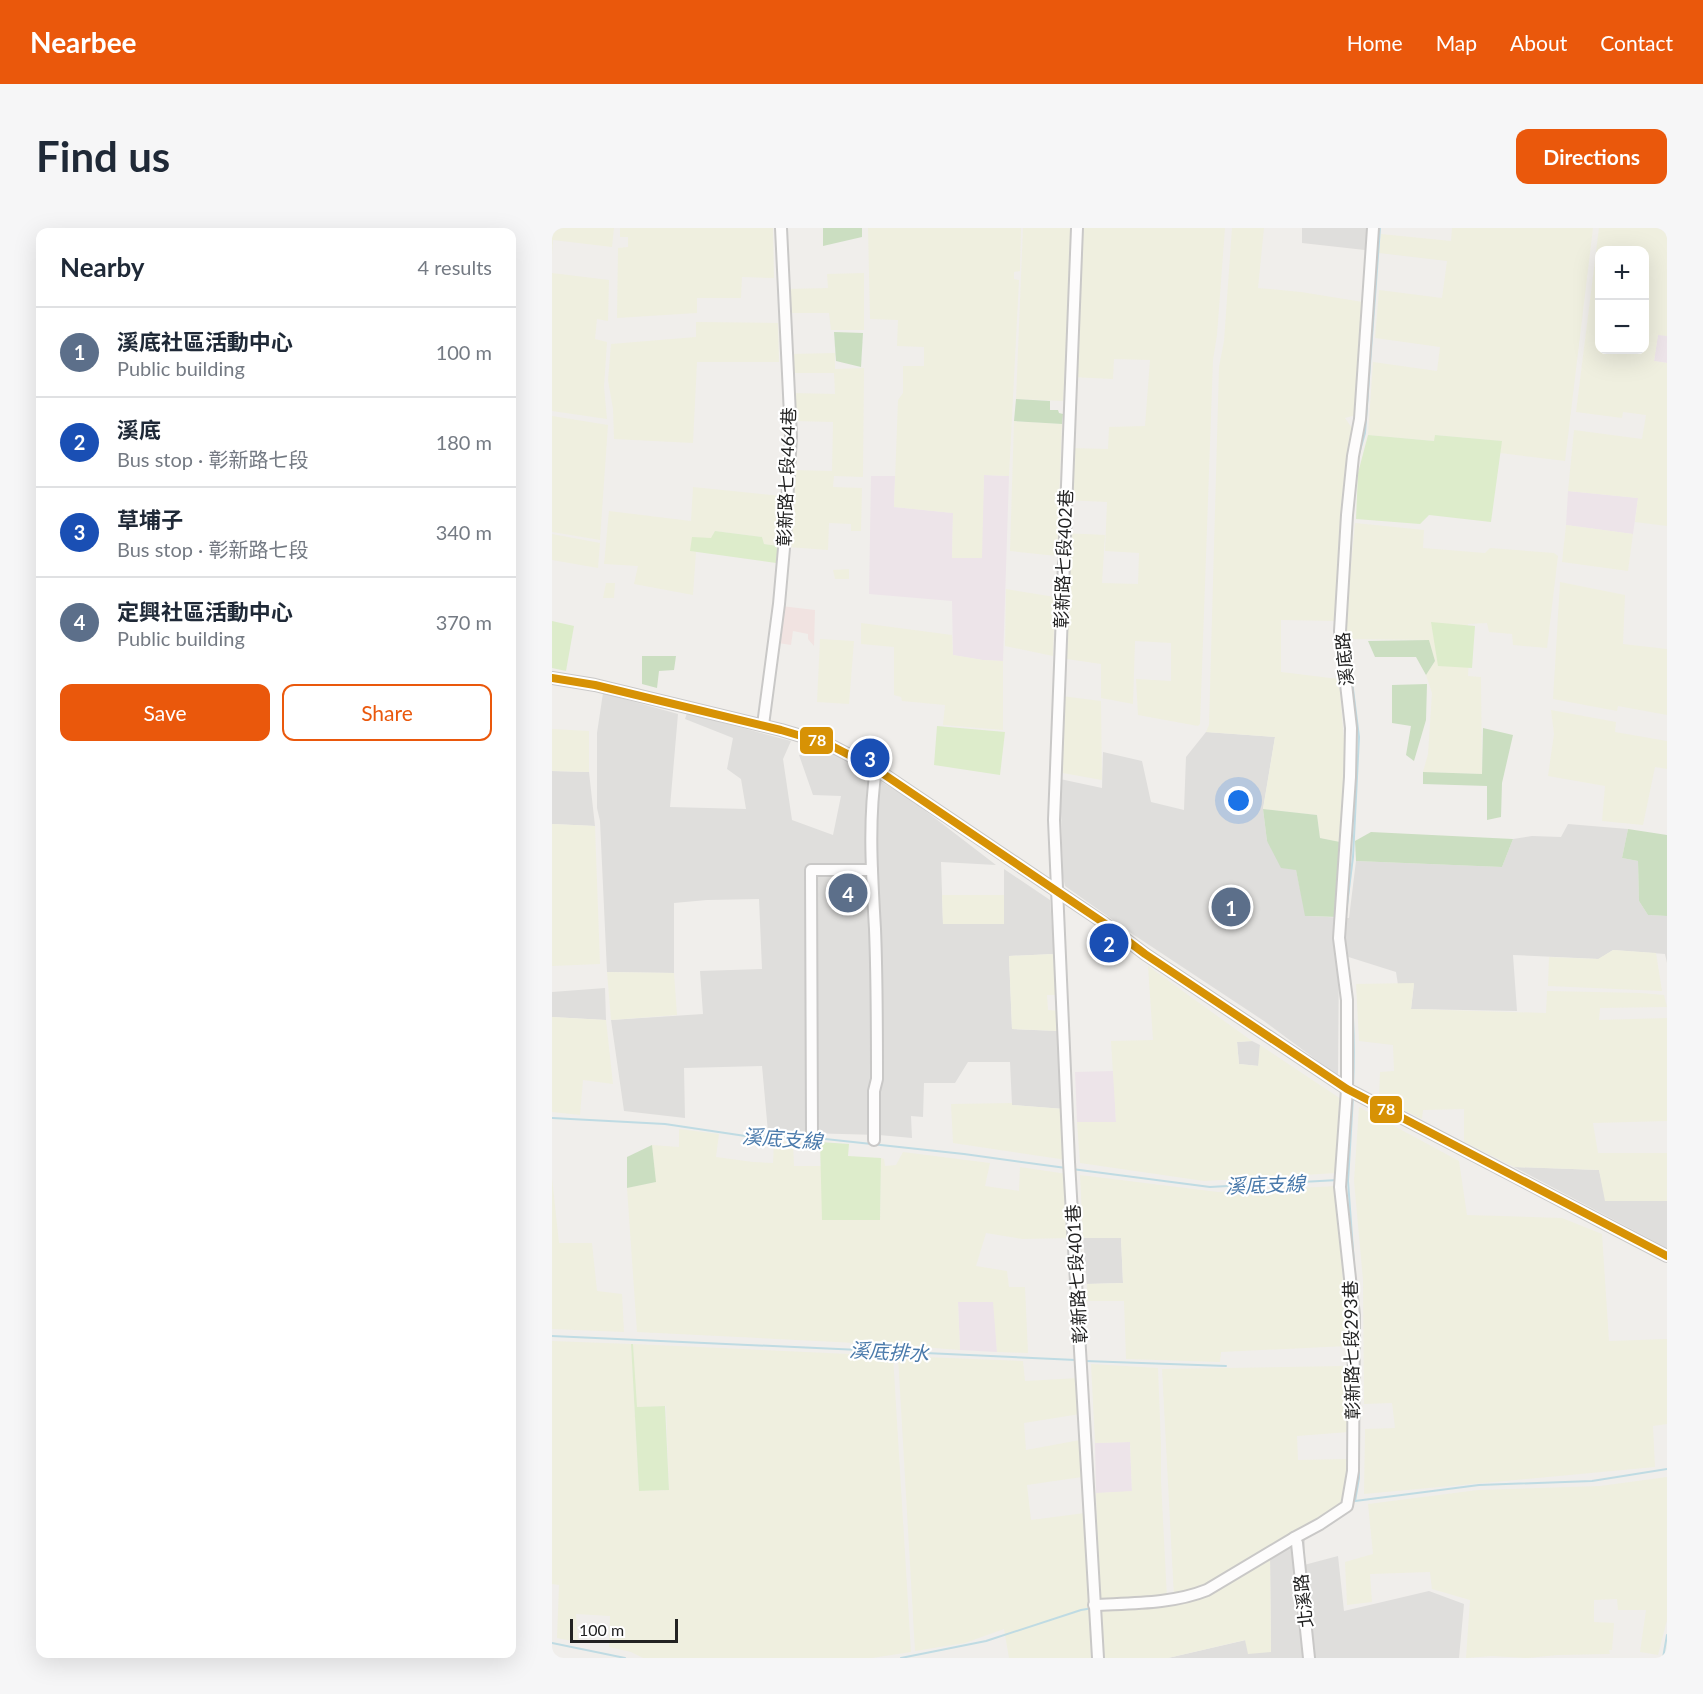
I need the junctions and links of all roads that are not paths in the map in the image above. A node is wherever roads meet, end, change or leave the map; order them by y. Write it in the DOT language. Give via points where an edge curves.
graph roads {
  1 [pos="781,228"];
  2 [pos="1077,228"];
  3 [pos="1373,228"];
  4 [pos="552,678"];
  5 [pos="763,725"];
  6 [pos="876,769"];
  7 [pos="872,870"];
  8 [pos="1056,891"];
  9 [pos="1347,1089"];
  10 [pos="812,1136"];
  11 [pos="874,1140"];
  12 [pos="1667,1256"];
  13 [pos="1296,1540"];
  14 [pos="1094,1605"];
  15 [pos="1098,1658"];
  16 [pos="1309,1658"];
  1 -- 5 [label="street, 彰新路七段464巷" via="791,436 779,604"];
  2 -- 8 [label="street, 彰新路七段402巷" via="1055,776"];
  3 -- 9 [label="street, 溪底路" via="1340,631 1351,728 1339,938 1347,1000"];
  4 -- 5 [label="street"];
  5 -- 6 [label="street" via="828,744"];
  6 -- 7 [label="street"];
  6 -- 8 [label="street"];
  7 -- 10 [label="street" via="811,870"];
  7 -- 11 [label="street" via="878,996"];
  8 -- 9 [label="street"];
  8 -- 14 [label="street, 彰新路七段401巷"];
  9 -- 12 [label="street"];
  9 -- 13 [label="street, 彰新路七段293巷" via="1340,1188 1354,1315 1353,1472 1347,1506"];
  13 -- 14 [label="street, 彰新路七段293巷" via="1195,1595"];
  13 -- 16 [label="street, 北溪路"];
  14 -- 15 [label="street, 彰新路七段401巷"];
}
